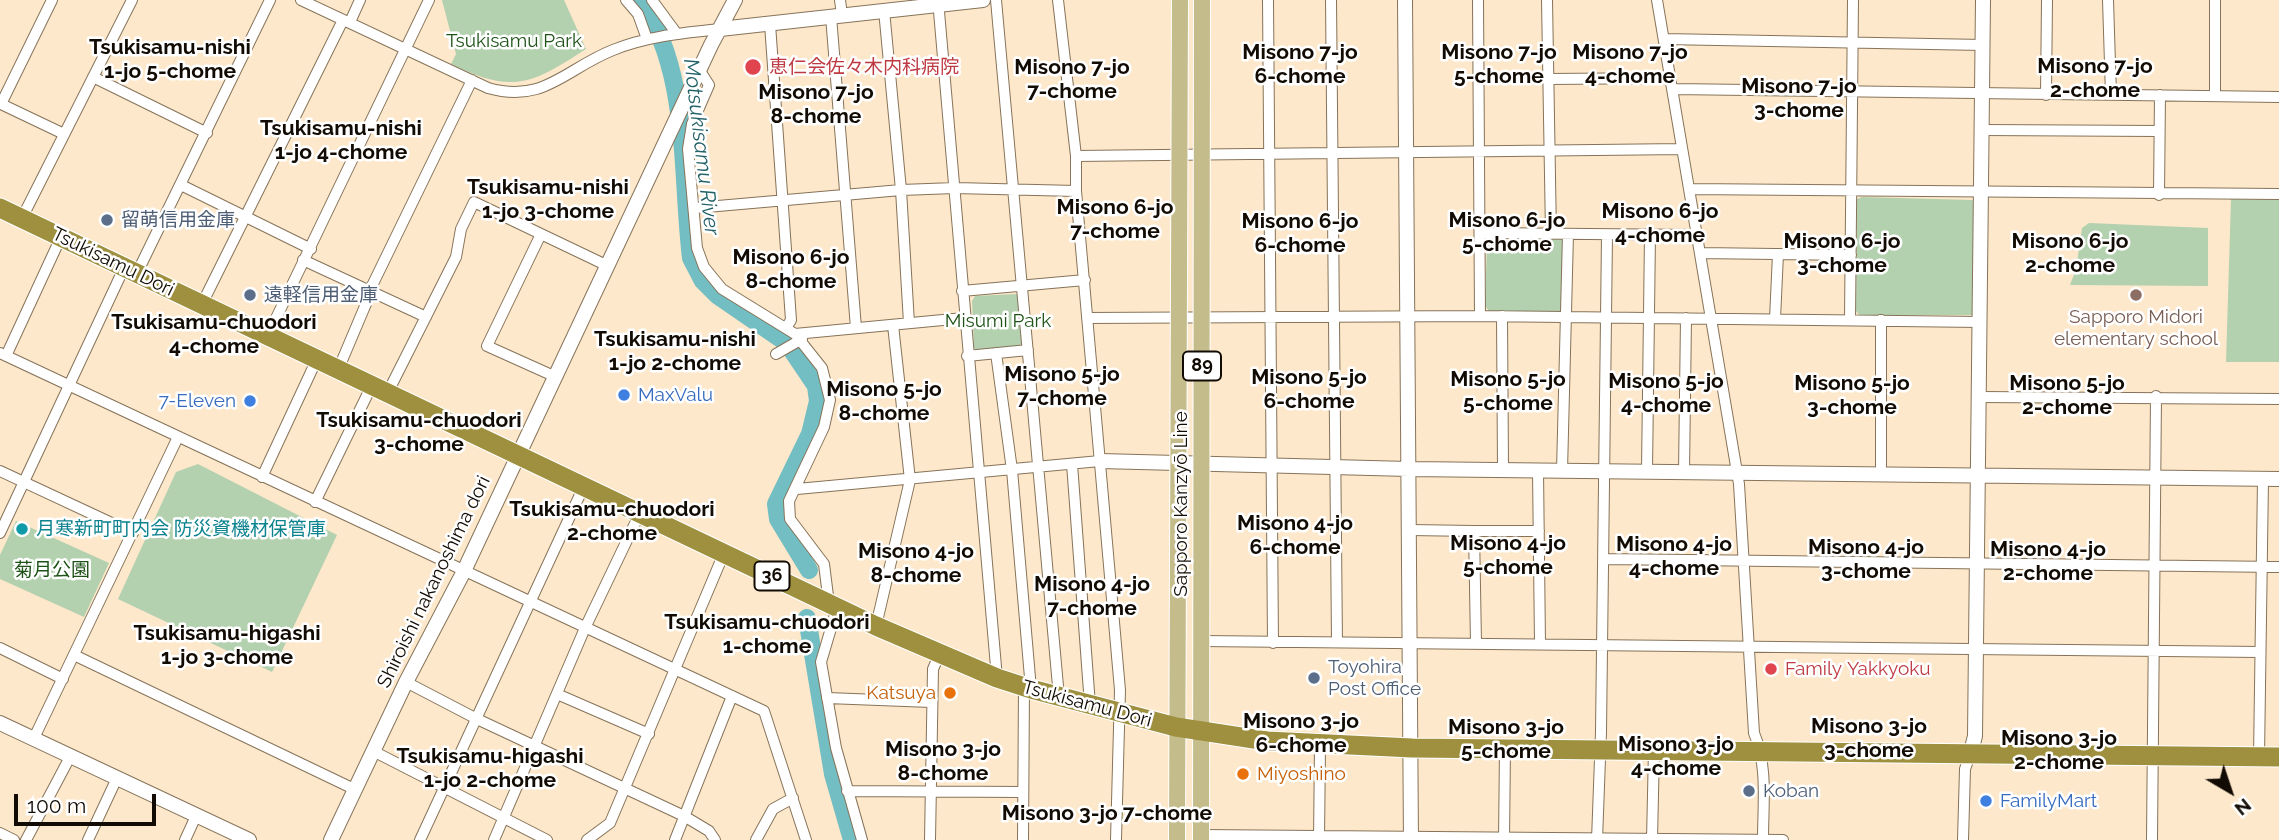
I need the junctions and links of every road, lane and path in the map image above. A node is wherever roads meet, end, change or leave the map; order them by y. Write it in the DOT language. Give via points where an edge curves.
graph roads {
  1 [pos="52,0"];
  2 [pos="132,0"];
  3 [pos="270,0"];
  4 [pos="302,0"];
  5 [pos="360,0"];
  6 [pos="429,0"];
  7 [pos="626,0"];
  8 [pos="652,0"];
  9 [pos="735,0"];
  10 [pos="983,0"];
  11 [pos="996,0"];
  12 [pos="1058,0"];
  13 [pos="1180,0"];
  14 [pos="1202,0"];
  15 [pos="1268,0"];
  16 [pos="1331,0"];
  17 [pos="1405,0"];
  18 [pos="1478,0"];
  19 [pos="1548,0"];
  20 [pos="1657,0"];
  21 [pos="1853,0"];
  22 [pos="1983,0"];
  23 [pos="2047,0"];
  24 [pos="2108,0"];
  25 [pos="2215,0"];
  26 [pos="939,3"];
  27 [pos="838,10"];
  28 [pos="884,10"];
  29 [pos="347,21"];
  30 [pos="770,24"];
  31 [pos="720,29"];
  32 [pos="671,35"];
  33 [pos="650,39"];
  34 [pos="1664,39"];
  35 [pos="1852,42"];
  36 [pos="1983,45"];
  37 [pos="407,47"];
  38 [pos="700,71"];
  39 [pos="93,77"];
  40 [pos="1548,79"];
  41 [pos="472,80"];
  42 [pos="1671,84"];
  43 [pos="1852,91"];
  44 [pos="1982,93"];
  45 [pos="2046,95"];
  46 [pos="2111,95"];
  47 [pos="2160,95"];
  48 [pos="2215,96"];
  49 [pos="2279,97"];
  50 [pos="1982,130"];
  51 [pos="2159,131"];
  52 [pos="207,133"];
  53 [pos="64,134"];
  54 [pos="1682,149"];
  55 [pos="1549,150"];
  56 [pos="1480,151"];
  57 [pos="1406,152"];
  58 [pos="1202,153"];
  59 [pos="1270,153"];
  60 [pos="1333,153"];
  61 [pos="1179,154"];
  62 [pos="1076,156"];
  63 [pos="181,186"];
  64 [pos="955,188"];
  65 [pos="1689,189"];
  66 [pos="901,190"];
  67 [pos="1013,191"];
  68 [pos="1076,191"];
  69 [pos="1851,191"];
  70 [pos="1981,192"];
  71 [pos="845,194"];
  72 [pos="2279,194"];
  73 [pos="2159,195"];
  74 [pos="782,201"];
  75 [pos="0,208"];
  76 [pos="695,208"];
  77 [pos="246,217"];
  78 [pos="22,218"];
  79 [pos="1482,233"];
  80 [pos="541,234"];
  81 [pos="1551,234"];
  82 [pos="1568,234"];
  83 [pos="1607,235"];
  84 [pos="1650,235"];
  85 [pos="1696,235"];
  86 [pos="61,237"];
  87 [pos="311,249"];
  88 [pos="1700,253"];
  89 [pos="1777,254"];
  90 [pos="1851,255"];
  91 [pos="303,260"];
  92 [pos="608,266"];
  93 [pos="131,270"];
  94 [pos="1085,280"];
  95 [pos="1021,286"];
  96 [pos="962,291"];
  97 [pos="370,292"];
  98 [pos="202,304"];
  99 [pos="1408,315"];
  100 [pos="1272,316"];
  101 [pos="1334,316"];
  102 [pos="1480,316"];
  103 [pos="1502,316"];
  104 [pos="426,317"];
  105 [pos="1201,317"];
  106 [pos="1566,317"];
  107 [pos="964,318"];
  108 [pos="1087,318"];
  109 [pos="1179,318"];
  110 [pos="1607,318"];
  111 [pos="1650,318"];
  112 [pos="1686,318"];
  113 [pos="1711,318"];
  114 [pos="1775,319"];
  115 [pos="1850,320"];
  116 [pos="1881,320"];
  117 [pos="1980,322"];
  118 [pos="909,323"];
  119 [pos="893,325"];
  120 [pos="856,328"];
  121 [pos="268,335"];
  122 [pos="794,336"];
  123 [pos="1028,350"];
  124 [pos="996,353"];
  125 [pos="3,354"];
  126 [pos="776,354"];
  127 [pos="967,356"];
  128 [pos="317,359"];
  129 [pos="338,370"];
  130 [pos="556,377"];
  131 [pos="69,386"];
  132 [pos="380,389"];
  133 [pos="2156,396"];
  134 [pos="1979,397"];
  135 [pos="2279,399"];
  136 [pos="178,437"];
  137 [pos="517,455"];
  138 [pos="1100,461"];
  139 [pos="1072,464"];
  140 [pos="1178,464"];
  141 [pos="1203,464"];
  142 [pos="1272,465"];
  143 [pos="1037,466"];
  144 [pos="1336,466"];
  145 [pos="1409,469"];
  146 [pos="1503,469"];
  147 [pos="1012,470"];
  148 [pos="1538,470"];
  149 [pos="0,471"];
  150 [pos="1562,471"];
  151 [pos="1605,471"];
  152 [pos="1647,471"];
  153 [pos="1684,472"];
  154 [pos="1737,472"];
  155 [pos="979,474"];
  156 [pos="1881,474"];
  157 [pos="1978,475"];
  158 [pos="262,477"];
  159 [pos="2156,478"];
  160 [pos="2263,479"];
  161 [pos="2279,479"];
  162 [pos="910,480"];
  163 [pos="23,482"];
  164 [pos="584,486"];
  165 [pos="797,489"];
  166 [pos="315,502"];
  167 [pos="640,513"];
  168 [pos="1410,530"];
  169 [pos="1474,531"];
  170 [pos="1539,531"];
  171 [pos="0,533"];
  172 [pos="133,533"];
  173 [pos="724,553"];
  174 [pos="1604,559"];
  175 [pos="1744,560"];
  176 [pos="1978,561"];
  177 [pos="2155,566"];
  178 [pos="2262,567"];
  179 [pos="2279,567"];
  180 [pos="463,573"];
  181 [pos="529,603"];
  182 [pos="833,606"];
  183 [pos="876,626"];
  184 [pos="585,628"];
  185 [pos="1201,641"];
  186 [pos="1337,642"];
  187 [pos="1411,642"];
  188 [pos="1273,643"];
  189 [pos="1476,643"];
  190 [pos="1540,644"];
  191 [pos="1602,645"];
  192 [pos="1748,645"];
  193 [pos="0,648"];
  194 [pos="1976,649"];
  195 [pos="2155,652"];
  196 [pos="2260,652"];
  197 [pos="940,653"];
  198 [pos="74,655"];
  199 [pos="672,671"];
  200 [pos="997,678"];
  201 [pos="63,679"];
  202 [pos="406,682"];
  203 [pos="1027,688"];
  204 [pos="557,694"];
  205 [pos="732,696"];
  206 [pos="1059,697"];
  207 [pos="827,698"];
  208 [pos="931,702"];
  209 [pos="1090,705"];
  210 [pos="1119,713"];
  211 [pos="477,719"];
  212 [pos="0,723"];
  213 [pos="1176,727"];
  214 [pos="1201,732"];
  215 [pos="649,734"];
  216 [pos="34,738"];
  217 [pos="1320,745"];
  218 [pos="534,746"];
  219 [pos="1412,748"];
  220 [pos="1505,748"];
  221 [pos="1600,749"];
  222 [pos="1654,749"];
  223 [pos="1761,750"];
  224 [pos="373,751"];
  225 [pos="1971,752"];
  226 [pos="2153,755"];
  227 [pos="70,757"];
  228 [pos="2259,757"];
  229 [pos="2279,757"];
  230 [pos="117,778"];
  231 [pos="355,789"];
  232 [pos="445,789"];
  233 [pos="625,789"];
  234 [pos="847,791"];
  235 [pos="930,791"];
  236 [pos="1023,792"];
  237 [pos="793,798"];
  238 [pos="196,816"];
  239 [pos="684,816"];
  240 [pos="503,818"];
  241 [pos="0,833"];
  242 [pos="529,836"];
  243 [pos="1200,837"];
  244 [pos="1319,838"];
  245 [pos="1411,839"];
  246 [pos="1652,839"];
  247 [pos="14,840"];
  248 [pos="26,840"];
  249 [pos="88,840"];
  250 [pos="185,840"];
  251 [pos="247,840"];
  252 [pos="331,840"];
  253 [pos="420,840"];
  254 [pos="494,840"];
  255 [pos="547,840"];
  256 [pos="587,840"];
  257 [pos="675,840"];
  258 [pos="715,840"];
  259 [pos="756,840"];
  260 [pos="806,840"];
  261 [pos="862,840"];
  262 [pos="930,840"];
  263 [pos="1023,840"];
  264 [pos="1116,840"];
  265 [pos="1177,840"];
  266 [pos="1504,840"];
  267 [pos="1597,840"];
  268 [pos="1763,840"];
  269 [pos="1783,840"];
  270 [pos="1964,840"];
  271 [pos="2152,840"];
  1 -- 53 [label="street" via="1,104"];
  2 -- 39 [label="street"];
  3 -- 52 [label="street"];
  4 -- 29 [label="street"];
  5 -- 29 [label="street"];
  6 -- 37 [label="street"];
  7 -- 33 [label="street"];
  8 -- 32 [label="street"];
  9 -- 31 [label="street, Shiroishi nakanoshima dori"];
  10 -- 26 [label="street"];
  11 -- 67 [label="street"];
  12 -- 62 [label="street"];
  13 -- 61 [label="main road, Sapporo Kanzyō Line / 89"];
  14 -- 58 [label="main road, Sapporo Kanzyō Line / 89"];
  15 -- 59 [label="street"];
  16 -- 60 [label="street"];
  17 -- 57 [label="street"];
  18 -- 56 [label="street"];
  19 -- 40 [label="street"];
  20 -- 34 [label="street"];
  21 -- 35 [label="street"];
  22 -- 36 [label="street"];
  23 -- 45 [label="street"];
  24 -- 46 [label="street"];
  25 -- 48 [label="street"];
  26 -- 28 [label="street"];
  26 -- 64 [label="street"];
  27 -- 28 [label="street"];
  27 -- 30 [label="street"];
  27 -- 71 [label="street"];
  28 -- 66 [label="street"];
  29 -- 37 [label="street"];
  29 -- 77 [label="street"];
  30 -- 31 [label="street"];
  30 -- 74 [label="street"];
  31 -- 32 [label="street"];
  31 -- 38 [label="street, Shiroishi nakanoshima dori"];
  32 -- 33 [label="street"];
  33 -- 41 [label="street" via="611,50 531,92 510,94"];
  34 -- 35 [label="street"];
  34 -- 42 [label="street"];
  35 -- 36 [label="street"];
  35 -- 43 [label="street"];
  36 -- 44 [label="street"];
  37 -- 41 [label="street"];
  37 -- 87 [label="street"];
  38 -- 76 [label="street" via="709,85 692,124 688,149"];
  38 -- 92 [label="street, Shiroishi nakanoshima dori"];
  39 -- 52 [label="street"];
  39 -- 53 [label="street"];
  40 -- 42 [label="street"];
  40 -- 55 [label="street"];
  41 -- 97 [label="street"];
  42 -- 43 [label="street"];
  42 -- 54 [label="street"];
  43 -- 44 [label="street"];
  43 -- 69 [label="street"];
  44 -- 45 [label="street"];
  44 -- 50 [label="street"];
  45 -- 46 [label="street"];
  46 -- 47 [label="street"];
  47 -- 48 [label="street"];
  47 -- 51 [label="street"];
  48 -- 49 [label="street"];
  50 -- 51 [label="street"];
  50 -- 70 [label="street"];
  51 -- 73 [label="street"];
  52 -- 63 [label="street"];
  53 -- 78 [label="street"];
  54 -- 55 [label="street"];
  54 -- 65 [label="street"];
  55 -- 56 [label="street"];
  55 -- 81 [label="street"];
  56 -- 57 [label="street"];
  56 -- 79 [label="street"];
  57 -- 60 [label="street"];
  57 -- 99 [label="street"];
  58 -- 59 [label="street"];
  58 -- 61 [label="street"];
  58 -- 105 [label="main road, Sapporo Kanzyō Line / 89"];
  59 -- 60 [label="street"];
  59 -- 100 [label="street"];
  60 -- 101 [label="street"];
  61 -- 62 [label="street"];
  61 -- 109 [label="main road, Sapporo Kanzyō Line / 89"];
  62 -- 68 [label="street"];
  63 -- 77 [label="street"];
  63 -- 93 [label="street"];
  64 -- 66 [label="street"];
  64 -- 67 [label="street"];
  64 -- 96 [label="street"];
  65 -- 69 [label="street"];
  65 -- 85 [label="street"];
  66 -- 71 [label="street"];
  66 -- 118 [label="street"];
  67 -- 68 [label="street"];
  67 -- 95 [label="street"];
  68 -- 94 [label="street"];
  69 -- 70 [label="street"];
  69 -- 90 [label="street"];
  70 -- 73 [label="street"];
  70 -- 117 [label="street"];
  71 -- 74 [label="street"];
  71 -- 120 [label="street"];
  72 -- 73 [label="street"];
  74 -- 76 [label="street"];
  74 -- 122 [label="street"];
  75 -- 78 [label="highway, Tsukisamu Dori / 36"];
  76 -- 122 [label="street" via="697,248 704,267 722,289"];
  77 -- 87 [label="street"];
  77 -- 98 [label="street"];
  78 -- 86 [label="highway, Tsukisamu Dori / 36"];
  79 -- 81 [label="street"];
  79 -- 102 [label="street"];
  80 -- 92 [label="street"];
  80 -- 104 [label="street" via="474,202 461,229 456,257"];
  80 -- 130 [label="street" via="487,346"];
  81 -- 82 [label="street"];
  82 -- 83 [label="street"];
  82 -- 106 [label="street"];
  83 -- 84 [label="street"];
  83 -- 110 [label="street"];
  84 -- 85 [label="street"];
  84 -- 111 [label="street"];
  85 -- 88 [label="street"];
  86 -- 93 [label="highway, Tsukisamu Dori / 36"];
  86 -- 125 [label="street"];
  87 -- 91 [label="street"];
  88 -- 89 [label="street"];
  88 -- 113 [label="street"];
  89 -- 90 [label="street"];
  89 -- 114 [label="street"];
  90 -- 115 [label="street"];
  91 -- 97 [label="street"];
  91 -- 121 [label="street"];
  92 -- 130 [label="street, Shiroishi nakanoshima dori"];
  93 -- 98 [label="highway, Tsukisamu Dori / 36"];
  93 -- 131 [label="street"];
  94 -- 95 [label="street"];
  94 -- 108 [label="street"];
  95 -- 96 [label="street"];
  95 -- 123 [label="street"];
  96 -- 107 [label="street"];
  97 -- 104 [label="street"];
  97 -- 129 [label="street"];
  98 -- 121 [label="highway, Tsukisamu Dori / 36"];
  99 -- 101 [label="street"];
  99 -- 102 [label="street"];
  99 -- 145 [label="street"];
  100 -- 101 [label="street"];
  100 -- 105 [label="street"];
  100 -- 142 [label="street"];
  101 -- 144 [label="street"];
  102 -- 103 [label="street"];
  103 -- 106 [label="street"];
  103 -- 146 [label="street"];
  104 -- 132 [label="street"];
  105 -- 109 [label="street"];
  105 -- 141 [label="main road, Sapporo Kanzyō Line / 89"];
  106 -- 110 [label="street"];
  106 -- 150 [label="street"];
  107 -- 118 [label="street"];
  107 -- 127 [label="street"];
  108 -- 109 [label="street"];
  108 -- 138 [label="street"];
  109 -- 140 [label="main road, Sapporo Kanzyō Line / 89"];
  110 -- 111 [label="street"];
  110 -- 151 [label="street"];
  111 -- 112 [label="street"];
  111 -- 152 [label="street"];
  112 -- 113 [label="street"];
  112 -- 153 [label="street"];
  113 -- 114 [label="street"];
  113 -- 154 [label="street"];
  114 -- 115 [label="street"];
  115 -- 116 [label="street"];
  116 -- 117 [label="street"];
  116 -- 156 [label="street"];
  117 -- 134 [label="street"];
  118 -- 119 [label="street"];
  119 -- 120 [label="street"];
  119 -- 162 [label="street"];
  120 -- 122 [label="street"];
  121 -- 128 [label="highway, Tsukisamu Dori / 36"];
  122 -- 126 [label="street"];
  122 -- 165 [label="street" via="821,368 830,400 824,427"];
  123 -- 124 [label="street"];
  123 -- 143 [label="street"];
  124 -- 127 [label="street"];
  124 -- 147 [label="street"];
  125 -- 131 [label="street"];
  127 -- 155 [label="street"];
  128 -- 129 [label="highway, Tsukisamu Dori / 36"];
  128 -- 158 [label="street"];
  129 -- 132 [label="highway, Tsukisamu Dori / 36"];
  130 -- 137 [label="street, Shiroishi nakanoshima dori"];
  131 -- 136 [label="street"];
  131 -- 163 [label="street"];
  132 -- 137 [label="highway, Tsukisamu Dori / 36"];
  132 -- 166 [label="street"];
  133 -- 134 [label="street"];
  133 -- 135 [label="street"];
  133 -- 159 [label="street"];
  134 -- 157 [label="street"];
  136 -- 158 [label="street"];
  136 -- 172 [label="street"];
  137 -- 164 [label="highway, Tsukisamu Dori / 36"];
  137 -- 180 [label="street, Shiroishi nakanoshima dori"];
  138 -- 139 [label="street"];
  138 -- 140 [label="street"];
  138 -- 210 [label="street"];
  139 -- 143 [label="street"];
  139 -- 209 [label="street"];
  140 -- 141 [label="street"];
  140 -- 213 [label="main road, Sapporo Kanzyō Line / 89"];
  141 -- 142 [label="street"];
  141 -- 185 [label="main road, Sapporo Kanzyō Line / 89"];
  142 -- 144 [label="street"];
  142 -- 188 [label="street"];
  143 -- 147 [label="street"];
  143 -- 206 [label="street"];
  144 -- 145 [label="street"];
  144 -- 186 [label="street"];
  145 -- 146 [label="street"];
  145 -- 168 [label="street"];
  146 -- 148 [label="street"];
  147 -- 155 [label="street"];
  147 -- 203 [label="street"];
  148 -- 150 [label="street"];
  148 -- 170 [label="street"];
  149 -- 163 [label="street"];
  150 -- 151 [label="street"];
  151 -- 152 [label="street"];
  151 -- 174 [label="street"];
  152 -- 153 [label="street"];
  153 -- 154 [label="street"];
  154 -- 156 [label="street"];
  154 -- 175 [label="street"];
  155 -- 162 [label="street"];
  155 -- 200 [label="street"];
  156 -- 157 [label="street"];
  157 -- 159 [label="street"];
  157 -- 176 [label="street"];
  158 -- 166 [label="street"];
  159 -- 160 [label="street"];
  159 -- 177 [label="street"];
  160 -- 161 [label="street"];
  160 -- 178 [label="street"];
  162 -- 165 [label="street"];
  162 -- 183 [label="street"];
  163 -- 171 [label="street"];
  163 -- 172 [label="street"];
  164 -- 167 [label="highway, Tsukisamu Dori / 36"];
  164 -- 181 [label="street"];
  165 -- 182 [label="street" via="789,501 790,519 824,564"];
  166 -- 180 [label="street"];
  167 -- 173 [label="highway, Tsukisamu Dori / 36"];
  167 -- 184 [label="street"];
  168 -- 169 [label="street"];
  168 -- 187 [label="street"];
  169 -- 170 [label="street"];
  169 -- 189 [label="street"];
  170 -- 190 [label="street"];
  172 -- 198 [label="street"];
  173 -- 182 [label="highway, Tsukisamu Dori / 36"];
  173 -- 199 [label="street"];
  174 -- 175 [label="street"];
  174 -- 191 [label="street"];
  175 -- 176 [label="street"];
  175 -- 192 [label="street"];
  176 -- 177 [label="street"];
  176 -- 194 [label="street"];
  177 -- 178 [label="street"];
  177 -- 195 [label="street"];
  178 -- 179 [label="street"];
  178 -- 196 [label="street"];
  180 -- 181 [label="street"];
  180 -- 202 [label="street, Shiroishi nakanoshima dori"];
  181 -- 184 [label="street"];
  181 -- 211 [label="street"];
  182 -- 183 [label="highway, Tsukisamu Dori / 36"];
  182 -- 207 [label="street" via="821,662"];
  183 -- 197 [label="highway, Tsukisamu Dori / 36"];
  184 -- 199 [label="street"];
  184 -- 204 [label="street"];
  185 -- 188 [label="street"];
  185 -- 214 [label="main road, Sapporo Kanzyō Line / 89"];
  186 -- 187 [label="street"];
  186 -- 188 [label="street"];
  187 -- 189 [label="street"];
  187 -- 219 [label="street"];
  189 -- 190 [label="street"];
  190 -- 191 [label="street"];
  191 -- 192 [label="street"];
  191 -- 221 [label="street"];
  192 -- 194 [label="street"];
  192 -- 223 [label="street" via="1754,733"];
  193 -- 201 [label="street"];
  194 -- 195 [label="street"];
  194 -- 225 [label="street"];
  195 -- 196 [label="street"];
  195 -- 226 [label="street"];
  196 -- 228 [label="street"];
  197 -- 200 [label="highway, Tsukisamu Dori / 36"];
  197 -- 208 [label="street" via="933,669"];
  198 -- 201 [label="street"];
  198 -- 231 [label="street"];
  199 -- 205 [label="street"];
  199 -- 215 [label="street"];
  200 -- 203 [label="highway, Tsukisamu Dori / 36"];
  201 -- 216 [label="street"];
  202 -- 211 [label="street"];
  202 -- 224 [label="street, Shiroishi nakanoshima dori"];
  203 -- 206 [label="highway, Tsukisamu Dori / 36"];
  203 -- 236 [label="street"];
  204 -- 215 [label="street"];
  204 -- 218 [label="street"];
  205 -- 237 [label="street" via="764,711"];
  205 -- 239 [label="street"];
  206 -- 209 [label="highway, Tsukisamu Dori / 36"];
  207 -- 208 [label="street"];
  207 -- 234 [label="street"];
  208 -- 235 [label="street"];
  209 -- 210 [label="highway, Tsukisamu Dori / 36"];
  210 -- 213 [label="highway, Tsukisamu Dori / 36"];
  210 -- 264 [label="street"];
  211 -- 218 [label="street"];
  211 -- 232 [label="street"];
  212 -- 216 [label="street"];
  213 -- 214 [label="highway, Tsukisamu Dori / 36"];
  213 -- 265 [label="main road, Sapporo Kanzyō Line / 89"];
  214 -- 217 [label="highway, Tsukisamu Dori / 36"];
  214 -- 243 [label="main road, Sapporo Kanzyō Line / 89"];
  215 -- 233 [label="street"];
  216 -- 227 [label="street"];
  217 -- 219 [label="highway, Tsukisamu Dori / 36"];
  217 -- 244 [label="street"];
  218 -- 233 [label="street"];
  218 -- 240 [label="street"];
  219 -- 220 [label="highway, Tsukisamu Dori / 36"];
  219 -- 245 [label="street"];
  220 -- 221 [label="highway, Tsukisamu Dori / 36"];
  220 -- 266 [label="street"];
  221 -- 222 [label="highway, Tsukisamu Dori / 36"];
  221 -- 267 [label="street"];
  222 -- 223 [label="highway, Tsukisamu Dori / 36"];
  222 -- 246 [label="street"];
  223 -- 225 [label="highway, Tsukisamu Dori / 36"];
  223 -- 268 [label="street"];
  224 -- 231 [label="street, Shiroishi nakanoshima dori"];
  224 -- 232 [label="street"];
  225 -- 226 [label="highway, Tsukisamu Dori / 36"];
  225 -- 270 [label="street" via="1965,769"];
  226 -- 228 [label="highway, Tsukisamu Dori / 36"];
  226 -- 271 [label="street"];
  227 -- 230 [label="street"];
  227 -- 248 [label="street"];
  228 -- 229 [label="highway, Tsukisamu Dori / 36"];
  230 -- 238 [label="street"];
  230 -- 249 [label="street"];
  231 -- 252 [label="street, Shiroishi nakanoshima dori"];
  232 -- 240 [label="street"];
  232 -- 253 [label="street"];
  233 -- 239 [label="street"];
  233 -- 256 [label="street" via="610,823"];
  234 -- 235 [label="street"];
  234 -- 261 [label="street"];
  235 -- 236 [label="street"];
  235 -- 262 [label="street"];
  236 -- 263 [label="street"];
  237 -- 259 [label="street" via="773,809"];
  237 -- 260 [label="street"];
  238 -- 250 [label="street"];
  238 -- 251 [label="street"];
  239 -- 257 [label="street"];
  239 -- 258 [label="street"];
  240 -- 242 [label="street"];
  240 -- 254 [label="street"];
  241 -- 247 [label="street"];
  242 -- 255 [label="street"];
  243 -- 244 [label="street"];
  244 -- 245 [label="street"];
  245 -- 266 [label="street"];
  246 -- 267 [label="street"];
  246 -- 268 [label="street"];
  266 -- 267 [label="street"];
  268 -- 269 [label="street"];
}
